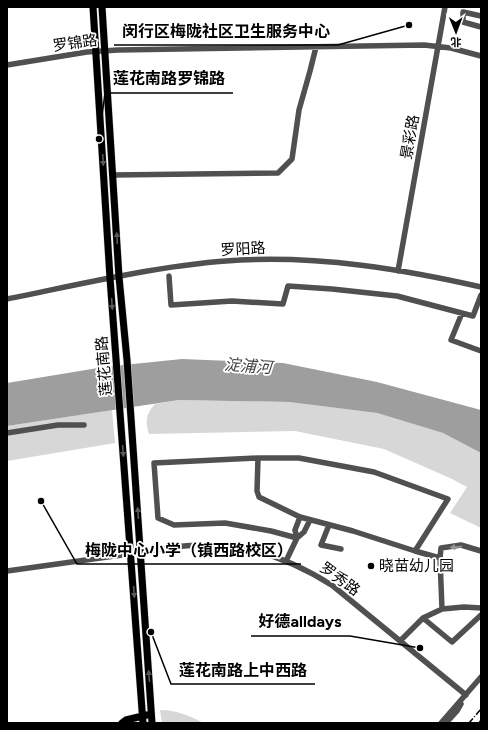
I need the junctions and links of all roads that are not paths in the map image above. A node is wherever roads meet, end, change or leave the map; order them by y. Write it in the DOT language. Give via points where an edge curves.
graph roads {
  1 [pos="93,7"];
  2 [pos="102,7"];
  3 [pos="445,7"];
  4 [pos="481,16"];
  5 [pos="481,27"];
  6 [pos="438,46"];
  7 [pos="316,47"];
  8 [pos="106,50"];
  9 [pos="97,51"];
  10 [pos="481,56"];
  11 [pos="7,65"];
  12 [pos="113,175"];
  13 [pos="398,271"];
  14 [pos="169,276"];
  15 [pos="119,277"];
  16 [pos="110,278"];
  17 [pos="481,287"];
  18 [pos="481,295"];
  19 [pos="7,299"];
  20 [pos="462,313"];
  21 [pos="481,351"];
  22 [pos="84,425"];
  23 [pos="7,433"];
  24 [pos="258,458"];
  25 [pos="300,517"];
  26 [pos="310,520"];
  27 [pos="329,525"];
  28 [pos="297,538"];
  29 [pos="341,549"];
  30 [pos="415,551"];
  31 [pos="481,551"];
  32 [pos="140,552"];
  33 [pos="131,554"];
  34 [pos="440,558"];
  35 [pos="286,561"];
  36 [pos="7,571"];
  37 [pos="481,608"];
  38 [pos="442,609"];
  39 [pos="481,615"];
  40 [pos="423,618"];
  41 [pos="400,641"];
  42 [pos="481,677"];
  43 [pos="466,695"];
  44 [pos="143,715"];
  45 [pos="152,715"];
  46 [pos="122,723"];
  47 [pos="144,723"];
  48 [pos="152,723"];
  49 [pos="441,723"];
  50 [pos="446,723"];
  1 -- 9 [label="main road, 莲花南路"];
  2 -- 8 [label="main road, 莲花南路"];
  3 -- 6 [label="street, 景彩路"];
  4 -- 5 [label="street" via="462,12 463,22"];
  6 -- 7 [label="street, 罗锦路"];
  6 -- 10 [label="street, 罗锦路"];
  6 -- 13 [label="street, 景彩路"];
  7 -- 8 [label="street, 罗锦路"];
  7 -- 12 [label="street" via="299,110 292,159 278,173"];
  8 -- 9 [label="street, 罗锦路"];
  8 -- 12 [label="main road, 莲花南路"];
  9 -- 11 [label="street, 罗锦路"];
  9 -- 16 [label="main road, 莲花南路, one-way"];
  15 -- 12 [label="main road, 莲花南路, one-way"];
  13 -- 15 [label="street, 罗阳路" via="316,260 276,259 198,264"];
  13 -- 17 [label="street, 罗阳路"];
  14 -- 20 [label="street" via="171,305 232,301 283,304 288,286 397,296"];
  15 -- 16 [label="street, 罗阳路"];
  32 -- 15 [label="main road, 莲花南路, one-way"];
  16 -- 19 [label="street, 罗阳路"];
  16 -- 33 [label="main road, 莲花南路, one-way"];
  18 -- 20 [label="street" via="473,316"];
  20 -- 21 [label="street" via="452,340"];
  22 -- 23 [label="street" via="58,425"];
  24 -- 25 [label="street" via="257,491 260,497"];
  24 -- 28 [label="street" via="154,463 158,518 174,525 225,523"];
  24 -- 30 [label="street" via="299,458 374,472 448,499"];
  25 -- 26 [label="street"];
  25 -- 28 [label="street" via="295,530"];
  26 -- 27 [label="street"];
  26 -- 28 [label="street" via="304,532"];
  27 -- 29 [label="street" via="321,545"];
  27 -- 30 [label="street"];
  28 -- 35 [label="street"];
  30 -- 34 [label="street"];
  31 -- 34 [label="street, one-way" via="461,545 441,548"];
  32 -- 33 [label="street, 罗秀路"];
  32 -- 35 [label="street, 罗秀路" via="211,544 249,549"];
  45 -- 32 [label="main road, 莲花南路, one-way"];
  33 -- 36 [label="street, 罗秀路"];
  33 -- 44 [label="main road, 莲花南路, one-way"];
  34 -- 38 [label="street"];
  35 -- 41 [label="street, 罗秀路" via="314,573 333,586"];
  37 -- 38 [label="street"];
  38 -- 40 [label="street"];
  39 -- 40 [label="street" via="452,642"];
  40 -- 41 [label="street"];
  41 -- 43 [label="street, 罗秀路"];
  42 -- 43 [label="street"];
  43 -- 49 [label="street"];
  43 -- 50 [label="street"];
  44 -- 45 [label="main road"];
  44 -- 46 [label="main road"];
  44 -- 47 [label="main road, 莲花南路"];
  45 -- 48 [label="main road, 莲花南路"];
}
